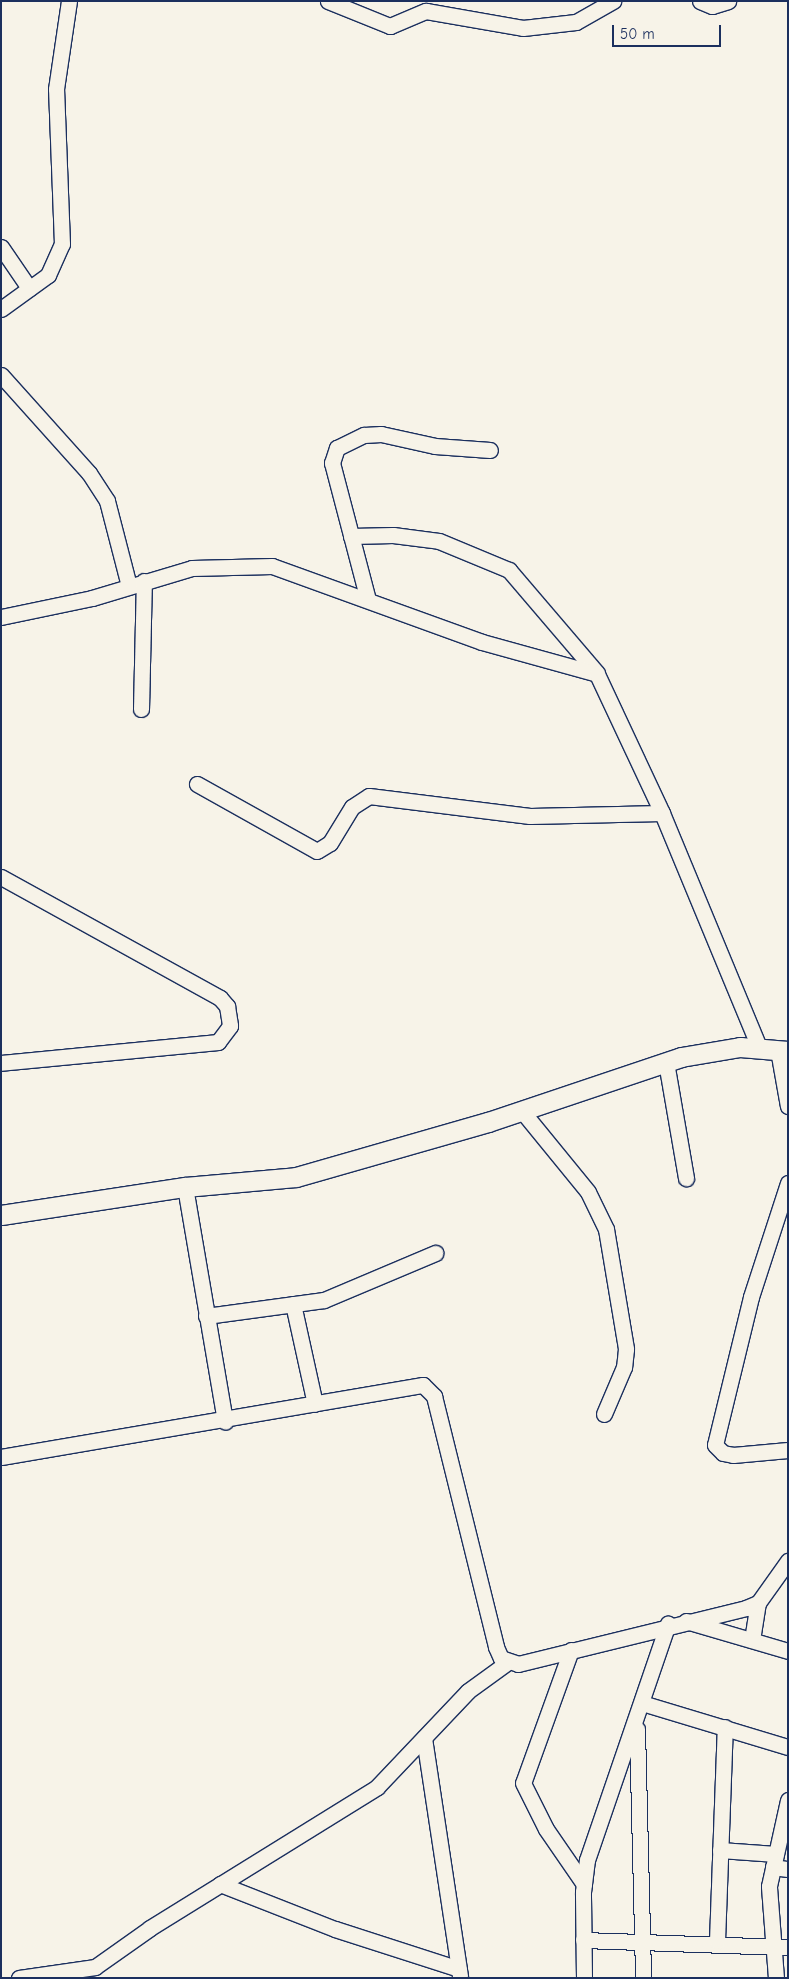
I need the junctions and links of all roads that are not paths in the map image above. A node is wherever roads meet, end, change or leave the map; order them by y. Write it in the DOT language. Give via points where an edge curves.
graph roads {
  1 [pos="69,1"];
  2 [pos="328,1"];
  3 [pos="613,1"];
  4 [pos="700,1"];
  5 [pos="728,1"];
  6 [pos="1,246"];
  7 [pos="29,288"];
  8 [pos="1,309"];
  9 [pos="1,375"];
  10 [pos="490,450"];
  11 [pos="351,536"];
  12 [pos="137,584"];
  13 [pos="368,600"];
  14 [pos="1,617"];
  15 [pos="598,674"];
  16 [pos="141,709"];
  17 [pos="198,784"];
  18 [pos="662,813"];
  19 [pos="1,877"];
  20 [pos="759,1047"];
  21 [pos="783,1051"];
  22 [pos="666,1062"];
  23 [pos="1,1063"];
  24 [pos="788,1106"];
  25 [pos="522,1111"];
  26 [pos="686,1178"];
  27 [pos="788,1183"];
  28 [pos="185,1187"];
  29 [pos="1,1215"];
  30 [pos="435,1253"];
  31 [pos="293,1304"];
  32 [pos="206,1316"];
  33 [pos="315,1404"];
  34 [pos="604,1414"];
  35 [pos="225,1422"];
  36 [pos="788,1450"];
  37 [pos="1,1457"];
  38 [pos="788,1562"];
  39 [pos="758,1602"];
  40 [pos="685,1620"];
  41 [pos="668,1624"];
  42 [pos="752,1640"];
  43 [pos="571,1650"];
  44 [pos="788,1651"];
  45 [pos="508,1662"];
  46 [pos="642,1702"];
  47 [pos="637,1719"];
  48 [pos="725,1726"];
  49 [pos="424,1738"];
  50 [pos="788,1748"];
  51 [pos="788,1800"];
  52 [pos="785,1826"];
  53 [pos="720,1850"];
  54 [pos="779,1863"];
  55 [pos="220,1884"];
  56 [pos="584,1884"];
  57 [pos="583,1940"];
  58 [pos="641,1941"];
  59 [pos="717,1941"];
  60 [pos="780,1946"];
  61 [pos="459,1974"];
  62 [pos="19,1978"];
  63 [pos="584,1978"];
  64 [pos="643,1978"];
  65 [pos="776,1978"];
  1 -- 7 [label="street" via="56,89 62,244 48,275"];
  2 -- 3 [label="street" via="390,26 426,11 523,28 576,22"];
  4 -- 5 [label="street" via="712,6"];
  6 -- 7 [label="street"];
  7 -- 8 [label="street"];
  9 -- 12 [label="street" via="78,460 107,501"];
  10 -- 11 [label="street" via="435,446 381,434 346,441 337,448 332,463"];
  11 -- 13 [label="street"];
  11 -- 15 [label="street" via="393,535 440,541 509,570"];
  12 -- 13 [label="street" via="192,568 272,566"];
  12 -- 14 [label="street"];
  12 -- 16 [label="street"];
  13 -- 15 [label="street" via="482,642"];
  15 -- 18 [label="street"];
  17 -- 18 [label="street" via="318,851 330,843 352,806 369,796 530,816"];
  18 -- 20 [label="street"];
  19 -- 23 [label="street" via="220,998 227,1006 230,1026 218,1042"];
  20 -- 21 [label="main road"];
  20 -- 22 [label="main road" via="723,1048"];
  21 -- 24 [label="street"];
  22 -- 25 [label="main road"];
  22 -- 26 [label="street"];
  25 -- 28 [label="main road" via="296,1177"];
  25 -- 34 [label="street" via="588,1192 606,1229 626,1349 624,1366"];
  27 -- 36 [label="street" via="751,1297 715,1445 723,1454"];
  28 -- 29 [label="main road"];
  28 -- 32 [label="street"];
  30 -- 31 [label="street" via="355,1290"];
  31 -- 32 [label="street"];
  31 -- 33 [label="street"];
  32 -- 35 [label="street"];
  33 -- 35 [label="street"];
  33 -- 45 [label="street" via="406,1385 429,1388 496,1647"];
  35 -- 37 [label="street"];
  38 -- 39 [label="street"];
  39 -- 40 [label="street"];
  39 -- 42 [label="street"];
  40 -- 41 [label="street"];
  40 -- 42 [label="street"];
  41 -- 43 [label="street"];
  41 -- 46 [label="street"];
  42 -- 44 [label="street"];
  43 -- 45 [label="street" via="518,1664"];
  43 -- 56 [label="street" via="523,1783 546,1829"];
  45 -- 49 [label="street" via="468,1691"];
  46 -- 47 [label="street"];
  46 -- 48 [label="street"];
  47 -- 56 [label="street" via="587,1860"];
  47 -- 58 [label="street"];
  48 -- 50 [label="street"];
  48 -- 53 [label="street"];
  49 -- 55 [label="street" via="377,1787"];
  49 -- 61 [label="street"];
  51 -- 52 [label="street"];
  52 -- 54 [label="street"];
  53 -- 54 [label="street"];
  53 -- 59 [label="street"];
  54 -- 60 [label="street" via="768,1915"];
  55 -- 61 [label="street"];
  55 -- 62 [label="street" via="95,1967"];
  56 -- 57 [label="street"];
  57 -- 58 [label="street"];
  57 -- 63 [label="street"];
  58 -- 59 [label="street"];
  58 -- 64 [label="street"];
  59 -- 60 [label="street"];
  60 -- 65 [label="street"];
}
